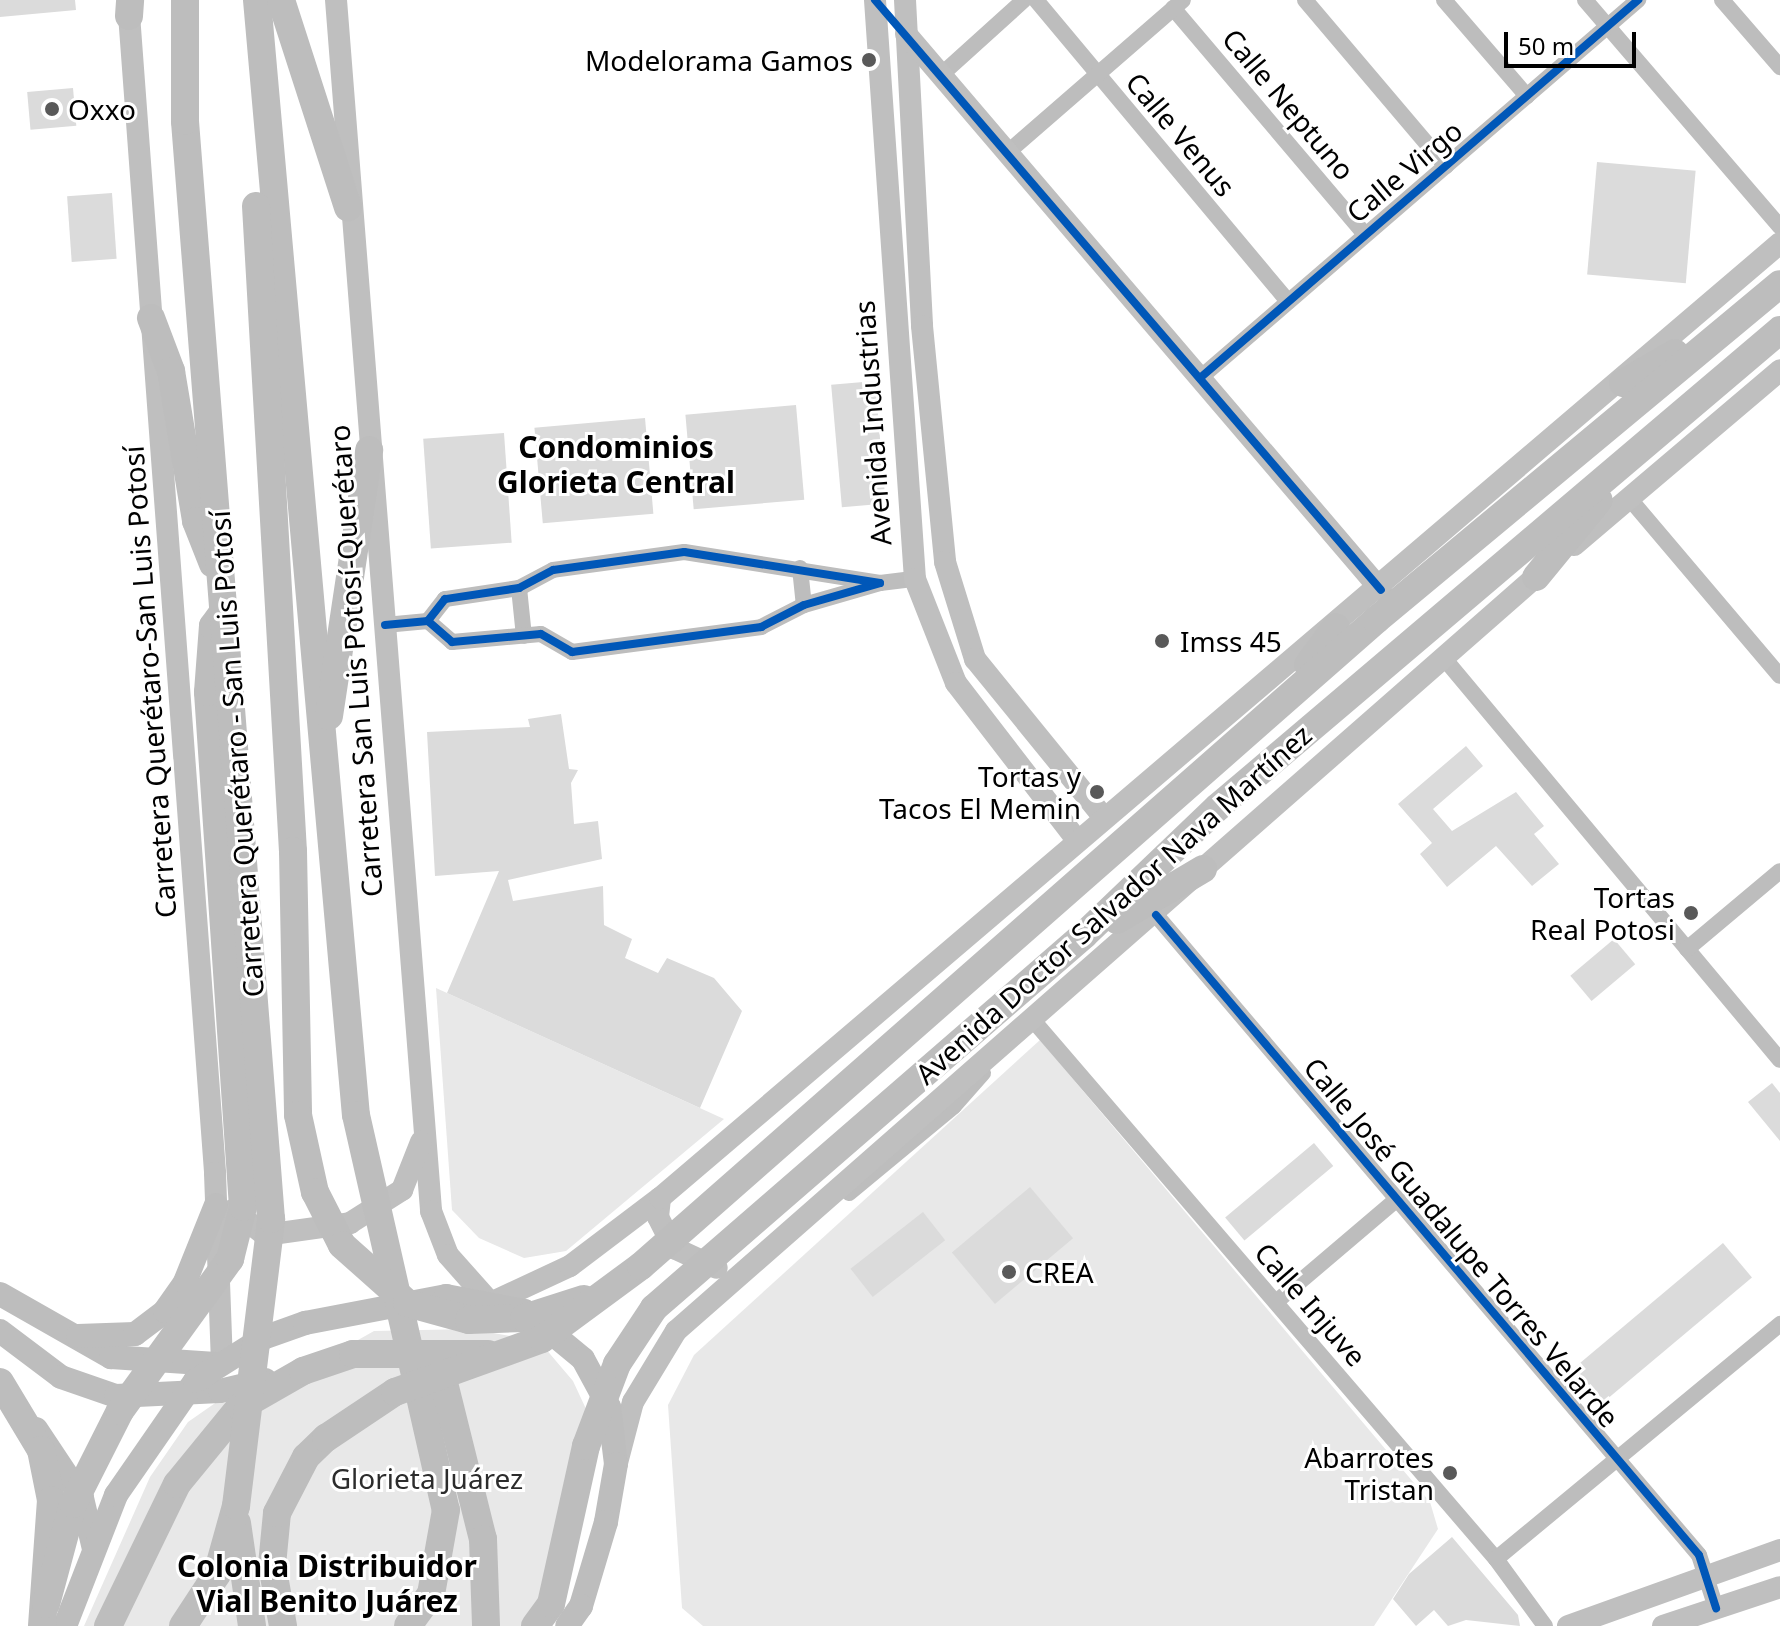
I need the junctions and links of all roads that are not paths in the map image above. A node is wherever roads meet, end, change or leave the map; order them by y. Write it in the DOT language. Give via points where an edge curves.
graph roads {
  1 [pos="185,0"];
  2 [pos="257,0"];
  3 [pos="281,0"];
  4 [pos="336,0"];
  5 [pos="875,0"];
  6 [pos="905,0"];
  7 [pos="1024,0"];
  8 [pos="1036,0"];
  9 [pos="1305,0"];
  10 [pos="1444,0"];
  11 [pos="1585,0"];
  12 [pos="1638,0"];
  13 [pos="1722,0"];
  14 [pos="1178,4"];
  15 [pos="129,5"];
  16 [pos="1607,26"];
  17 [pos="907,36"];
  18 [pos="1780,67"];
  19 [pos="941,75"];
  20 [pos="1097,75"];
  21 [pos="1527,96"];
  22 [pos="267,119"];
  23 [pos="1007,153"];
  24 [pos="1446,166"];
  25 [pos="348,207"];
  26 [pos="1780,227"];
  27 [pos="1364,233"];
  28 [pos="1780,243"];
  29 [pos="1780,266"];
  30 [pos="1780,284"];
  31 [pos="1288,301"];
  32 [pos="151,318"];
  33 [pos="1780,330"];
  34 [pos="896,343"];
  35 [pos="1780,370"];
  36 [pos="1200,378"];
  37 [pos="1623,383"];
  38 [pos="930,413"];
  39 [pos="1644,443"];
  40 [pos="369,450"];
  41 [pos="1629,498"];
  42 [pos="800,568"];
  43 [pos="1536,577"];
  44 [pos="915,579"];
  45 [pos="880,583"];
  46 [pos="519,588"];
  47 [pos="1381,590"];
  48 [pos="226,603"];
  49 [pos="804,605"];
  50 [pos="428,621"];
  51 [pos="385,625"];
  52 [pos="1336,627"];
  53 [pos="524,636"];
  54 [pos="1443,657"];
  55 [pos="1780,676"];
  56 [pos="1255,732"];
  57 [pos="323,760"];
  58 [pos="1104,818"];
  59 [pos="1077,840"];
  60 [pos="1203,869"];
  61 [pos="1780,871"];
  62 [pos="1156,915"];
  63 [pos="1084,935"];
  64 [pos="1687,949"];
  65 [pos="1025,1025"];
  66 [pos="1780,1060"];
  67 [pos="424,1128"];
  68 [pos="215,1173"];
  69 [pos="660,1198"];
  70 [pos="1398,1198"];
  71 [pos="230,1206"];
  72 [pos="377,1219"];
  73 [pos="749,1270"];
  74 [pos="601,1293"];
  75 [pos="5,1295"];
  76 [pos="492,1300"];
  77 [pos="1276,1302"];
  78 [pos="1780,1324"];
  79 [pos="0,1331"];
  80 [pos="62,1334"];
  81 [pos="513,1354"];
  82 [pos="219,1362"];
  83 [pos="303,1371"];
  84 [pos="0,1382"];
  85 [pos="0,1394"];
  86 [pos="1617,1459"];
  87 [pos="616,1464"];
  88 [pos="236,1506"];
  89 [pos="94,1549"];
  90 [pos="1780,1550"];
  91 [pos="559,1556"];
  92 [pos="1496,1559"];
  93 [pos="1706,1576"];
  94 [pos="1780,1587"];
  95 [pos="1716,1608"];
  96 [pos="44,1615"];
  97 [pos="574,1619"];
  98 [pos="65,1626"];
  99 [pos="108,1626"];
  100 [pos="183,1626"];
  101 [pos="252,1626"];
  102 [pos="283,1626"];
  103 [pos="408,1626"];
  104 [pos="486,1626"];
  105 [pos="514,1626"];
  106 [pos="535,1626"];
  107 [pos="1545,1626"];
  108 [pos="1568,1626"];
  109 [pos="1663,1626"];
  1 -- 48 [label="highway, Carretera Querétaro - San Luis Potosí" via="185,121"];
  2 -- 22 [label="highway"];
  3 -- 25 [label="highway"];
  4 -- 25 [label="main road, Carretera San Luis Potosí-Querétaro"];
  5 -- 17 [label="main road"];
  5 -- 34 [label="main road, Avenida Industrias"];
  6 -- 17 [label="main road, Avenida Industrias"];
  7 -- 19 [label="street"];
  8 -- 20 [label="street, Calle Venus"];
  9 -- 24 [label="street"];
  10 -- 21 [label="street"];
  11 -- 16 [label="street"];
  12 -- 16 [label="street, Calle Virgo"];
  13 -- 18 [label="street"];
  14 -- 20 [label="street"];
  14 -- 27 [label="street, Calle Neptuno"];
  15 -- 32 [label="main road, Carretera Querétaro-San Luis Potosí"];
  16 -- 21 [label="street, Calle Virgo"];
  16 -- 26 [label="street"];
  17 -- 19 [label="main road"];
  17 -- 38 [label="main road, Avenida Industrias"];
  19 -- 23 [label="main road"];
  20 -- 23 [label="street"];
  20 -- 31 [label="street, Calle Venus"];
  21 -- 24 [label="street, Calle Virgo"];
  22 -- 57 [label="highway"];
  22 -- 74 [label="highway" via="254,166 293,851 298,1115 315,1192 334,1234 364,1270 407,1303 469,1320 524,1318"];
  23 -- 36 [label="main road"];
  24 -- 27 [label="street, Calle Virgo"];
  25 -- 40 [label="main road, Carretera San Luis Potosí-Querétaro"];
  27 -- 31 [label="street, Calle Virgo"];
  28 -- 37 [label="main road"];
  29 -- 37 [label="highway" via="1662,364"];
  30 -- 56 [label="highway, Avenida Doctor Salvador Nava Martínez" via="1376,620"];
  31 -- 36 [label="street, Calle Virgo"];
  32 -- 48 [label="highway" via="171,371 196,521"];
  32 -- 68 [label="main road, Carretera Querétaro-San Luis Potosí"];
  33 -- 39 [label="highway, Avenida Doctor Salvador Nava Martínez"];
  34 -- 38 [label="main road" via="915,358"];
  34 -- 44 [label="main road, Avenida Industrias"];
  35 -- 41 [label="main road, Avenida Doctor Salvador Nava Martínez"];
  36 -- 47 [label="main road"];
  37 -- 47 [label="main road"];
  38 -- 58 [label="main road, Avenida Industrias" via="945,562 975,659"];
  39 -- 43 [label="highway"];
  39 -- 63 [label="highway, Avenida Doctor Salvador Nava Martínez" via="1218,807"];
  40 -- 51 [label="main road, Carretera San Luis Potosí-Querétaro"];
  40 -- 57 [label="highway"];
  41 -- 43 [label="main road, Avenida Doctor Salvador Nava Martínez"];
  41 -- 55 [label="street"];
  42 -- 45 [label="street"];
  42 -- 46 [label="street" via="684,552 553,570"];
  42 -- 49 [label="street"];
  43 -- 54 [label="main road, Avenida Doctor Salvador Nava Martínez"];
  44 -- 45 [label="street"];
  44 -- 59 [label="main road, Avenida Industrias" via="956,683"];
  45 -- 49 [label="street"];
  46 -- 50 [label="street" via="445,599"];
  46 -- 53 [label="street"];
  47 -- 52 [label="main road"];
  48 -- 71 [label="highway" via="213,626 208,692"];
  48 -- 88 [label="highway, Carretera Querétaro - San Luis Potosí" via="271,1219"];
  49 -- 53 [label="street" via="761,627 572,652 541,634"];
  50 -- 51 [label="street"];
  50 -- 53 [label="street" via="452,642"];
  51 -- 67 [label="main road, Carretera San Luis Potosí-Querétaro"];
  52 -- 56 [label="highway"];
  52 -- 58 [label="main road"];
  54 -- 60 [label="main road, Avenida Doctor Salvador Nava Martínez"];
  54 -- 64 [label="street"];
  56 -- 74 [label="highway, Avenida Doctor Salvador Nava Martínez"];
  57 -- 72 [label="highway" via="356,1115"];
  58 -- 59 [label="main road"];
  59 -- 69 [label="main road"];
  60 -- 62 [label="main road, Avenida Doctor Salvador Nava Martínez"];
  60 -- 63 [label="highway"];
  61 -- 64 [label="street"];
  62 -- 65 [label="main road, Avenida Doctor Salvador Nava Martínez"];
  62 -- 70 [label="street, Calle José Guadalupe Torres Velarde"];
  63 -- 91 [label="highway, Avenida Doctor Salvador Nava Martínez" via="754,1215 654,1308 617,1364 586,1446"];
  64 -- 66 [label="street"];
  65 -- 73 [label="main road, Avenida Doctor Salvador Nava Martínez"];
  65 -- 77 [label="street, Calle Injuve"];
  67 -- 68 [label="main road" via="402,1190 371,1214 317,1232 275,1236 250,1228"];
  67 -- 76 [label="main road, Carretera San Luis Potosí-Querétaro" via="436,1231"];
  68 -- 71 [label="main road, Carretera Querétaro-San Luis Potosí"];
  69 -- 73 [label="main road" via="663,1233 689,1260"];
  69 -- 76 [label="main road" via="570,1266"];
  70 -- 77 [label="street"];
  70 -- 86 [label="street, Calle José Guadalupe Torres Velarde"];
  71 -- 80 [label="main road" via="165,1311 135,1334"];
  71 -- 82 [label="main road, Carretera Querétaro-San Luis Potosí"];
  71 -- 96 [label="highway" via="230,1259 120,1411 73,1504"];
  72 -- 103 [label="highway" via="446,1510 431,1594"];
  72 -- 104 [label="highway" via="453,1401 483,1539"];
  73 -- 87 [label="main road, Avenida Doctor Salvador Nava Martínez" via="676,1331 633,1402"];
  74 -- 81 [label="highway, Avenida Doctor Salvador Nava Martínez"];
  75 -- 80 [label="main road"];
  76 -- 82 [label="main road" via="360,1307 263,1338"];
  76 -- 87 [label="main road" via="557,1332 583,1359 609,1407"];
  77 -- 92 [label="street, Calle Injuve"];
  78 -- 86 [label="street"];
  79 -- 83 [label="main road" via="61,1377 116,1396 220,1391"];
  80 -- 82 [label="main road" via="134,1362"];
  81 -- 83 [label="highway" via="384,1351"];
  81 -- 102 [label="highway, Avenida Doctor Salvador Nava Martínez" via="395,1392 358,1410 306,1457 272,1538"];
  82 -- 89 [label="main road" via="149,1438"];
  83 -- 99 [label="highway" via="240,1407 200,1450"];
  84 -- 96 [label="highway" via="41,1450 51,1500"];
  85 -- 89 [label="main road" via="67,1471"];
  86 -- 92 [label="street"];
  86 -- 93 [label="street, Calle José Guadalupe Torres Velarde" via="1699,1555"];
  87 -- 97 [label="main road"];
  88 -- 100 [label="highway" via="217,1574"];
  88 -- 101 [label="highway"];
  89 -- 98 [label="main road"];
  90 -- 93 [label="main road"];
  91 -- 105 [label="highway"];
  91 -- 106 [label="highway" via="551,1604"];
  92 -- 107 [label="street, Calle Injuve"];
  93 -- 95 [label="street, Calle José Guadalupe Torres Velarde"];
  93 -- 108 [label="main road"];
  94 -- 95 [label="main road"];
  95 -- 109 [label="main road"];
}
